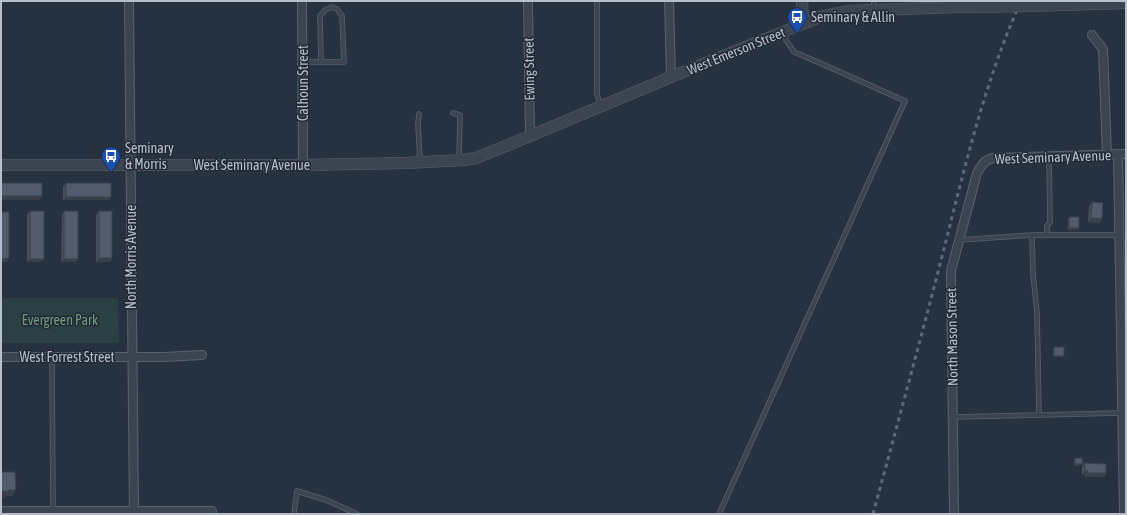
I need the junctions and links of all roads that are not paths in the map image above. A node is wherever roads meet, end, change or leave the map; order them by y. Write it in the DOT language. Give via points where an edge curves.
graph roads {
  1 [pos="129,1"];
  2 [pos="302,1"];
  3 [pos="528,1"];
  4 [pos="598,1"];
  5 [pos="669,1"];
  6 [pos="802,1"];
  7 [pos="1126,3"];
  8 [pos="874,6"];
  9 [pos="802,24"];
  10 [pos="783,32"];
  11 [pos="1092,35"];
  12 [pos="303,62"];
  13 [pos="321,62"];
  14 [pos="671,77"];
  15 [pos="601,107"];
  16 [pos="453,113"];
  17 [pos="419,114"];
  18 [pos="530,136"];
  19 [pos="1122,154"];
  20 [pos="1107,155"];
  21 [pos="1049,156"];
  22 [pos="459,161"];
  23 [pos="426,163"];
  24 [pos="982,164"];
  25 [pos="1,165"];
  26 [pos="303,165"];
  27 [pos="131,166"];
  28 [pos="1032,235"];
  29 [pos="1047,235"];
  30 [pos="1119,235"];
  31 [pos="959,240"];
  32 [pos="1123,284"];
  33 [pos="1123,337"];
  34 [pos="202,355"];
  35 [pos="1,357"];
  36 [pos="52,357"];
  37 [pos="132,357"];
  38 [pos="1122,413"];
  39 [pos="1039,415"];
  40 [pos="952,417"];
  41 [pos="1,511"];
  42 [pos="212,511"];
  43 [pos="53,512"];
  44 [pos="134,513"];
  45 [pos="294,514"];
  46 [pos="357,514"];
  47 [pos="719,514"];
  48 [pos="954,514"];
  49 [pos="1124,514"];
  1 -- 27 [label="street, North Morris Avenue"];
  2 -- 12 [label="street, Calhoun Street"];
  3 -- 18 [label="street, Ewing Street"];
  4 -- 15 [label="lane" via="597,94"];
  5 -- 14 [label="street"];
  6 -- 9 [label="street"];
  7 -- 8 [label="street, West Emerson Street, bridge"];
  8 -- 9 [label="street, West Emerson Street" via="834,13"];
  9 -- 10 [label="street, West Emerson Street"];
  10 -- 14 [label="street, West Emerson Street"];
  10 -- 47 [label="lane" via="794,52 905,101"];
  11 -- 20 [label="street" via="1103,49"];
  12 -- 13 [label="lane"];
  12 -- 26 [label="street, Calhoun Street"];
  13 -- 13 [label="lane" via="344,62 342,16 332,7 320,16"];
  14 -- 15 [label="street, West Emerson Street"];
  15 -- 18 [label="street, West Emerson Street"];
  16 -- 22 [label="lane" via="460,115"];
  17 -- 23 [label="lane" via="418,124"];
  18 -- 22 [label="street, West Emerson Street" via="476,158"];
  19 -- 20 [label="street, West Seminary Avenue"];
  19 -- 30 [label="street"];
  20 -- 21 [label="street, West Seminary Avenue"];
  21 -- 24 [label="street, West Seminary Avenue" via="993,158"];
  21 -- 29 [label="lane" via="1050,222 1047,226"];
  22 -- 23 [label="street, West Emerson Street"];
  23 -- 26 [label="street, West Seminary Avenue"];
  24 -- 31 [label="street, North Mason Street" via="977,173"];
  25 -- 27 [label="street, West Seminary Avenue"];
  26 -- 27 [label="street, West Seminary Avenue"];
  27 -- 37 [label="street, North Morris Avenue"];
  28 -- 29 [label="lane"];
  28 -- 31 [label="lane"];
  28 -- 39 [label="lane"];
  29 -- 30 [label="lane"];
  30 -- 32 [label="street"];
  31 -- 40 [label="street, North Mason Street" via="951,271"];
  32 -- 33 [label="street"];
  33 -- 38 [label="street"];
  34 -- 37 [label="street, West Forrest Street"];
  35 -- 36 [label="street, West Forrest Street"];
  36 -- 37 [label="street, West Forrest Street"];
  36 -- 43 [label="lane"];
  37 -- 44 [label="street, North Morris Avenue"];
  38 -- 39 [label="lane"];
  38 -- 49 [label="street"];
  39 -- 40 [label="lane"];
  40 -- 48 [label="street, North Mason Street"];
  41 -- 43 [label="street"];
  42 -- 44 [label="street"];
  43 -- 44 [label="street"];
  45 -- 46 [label="lane" via="297,491"];
}
